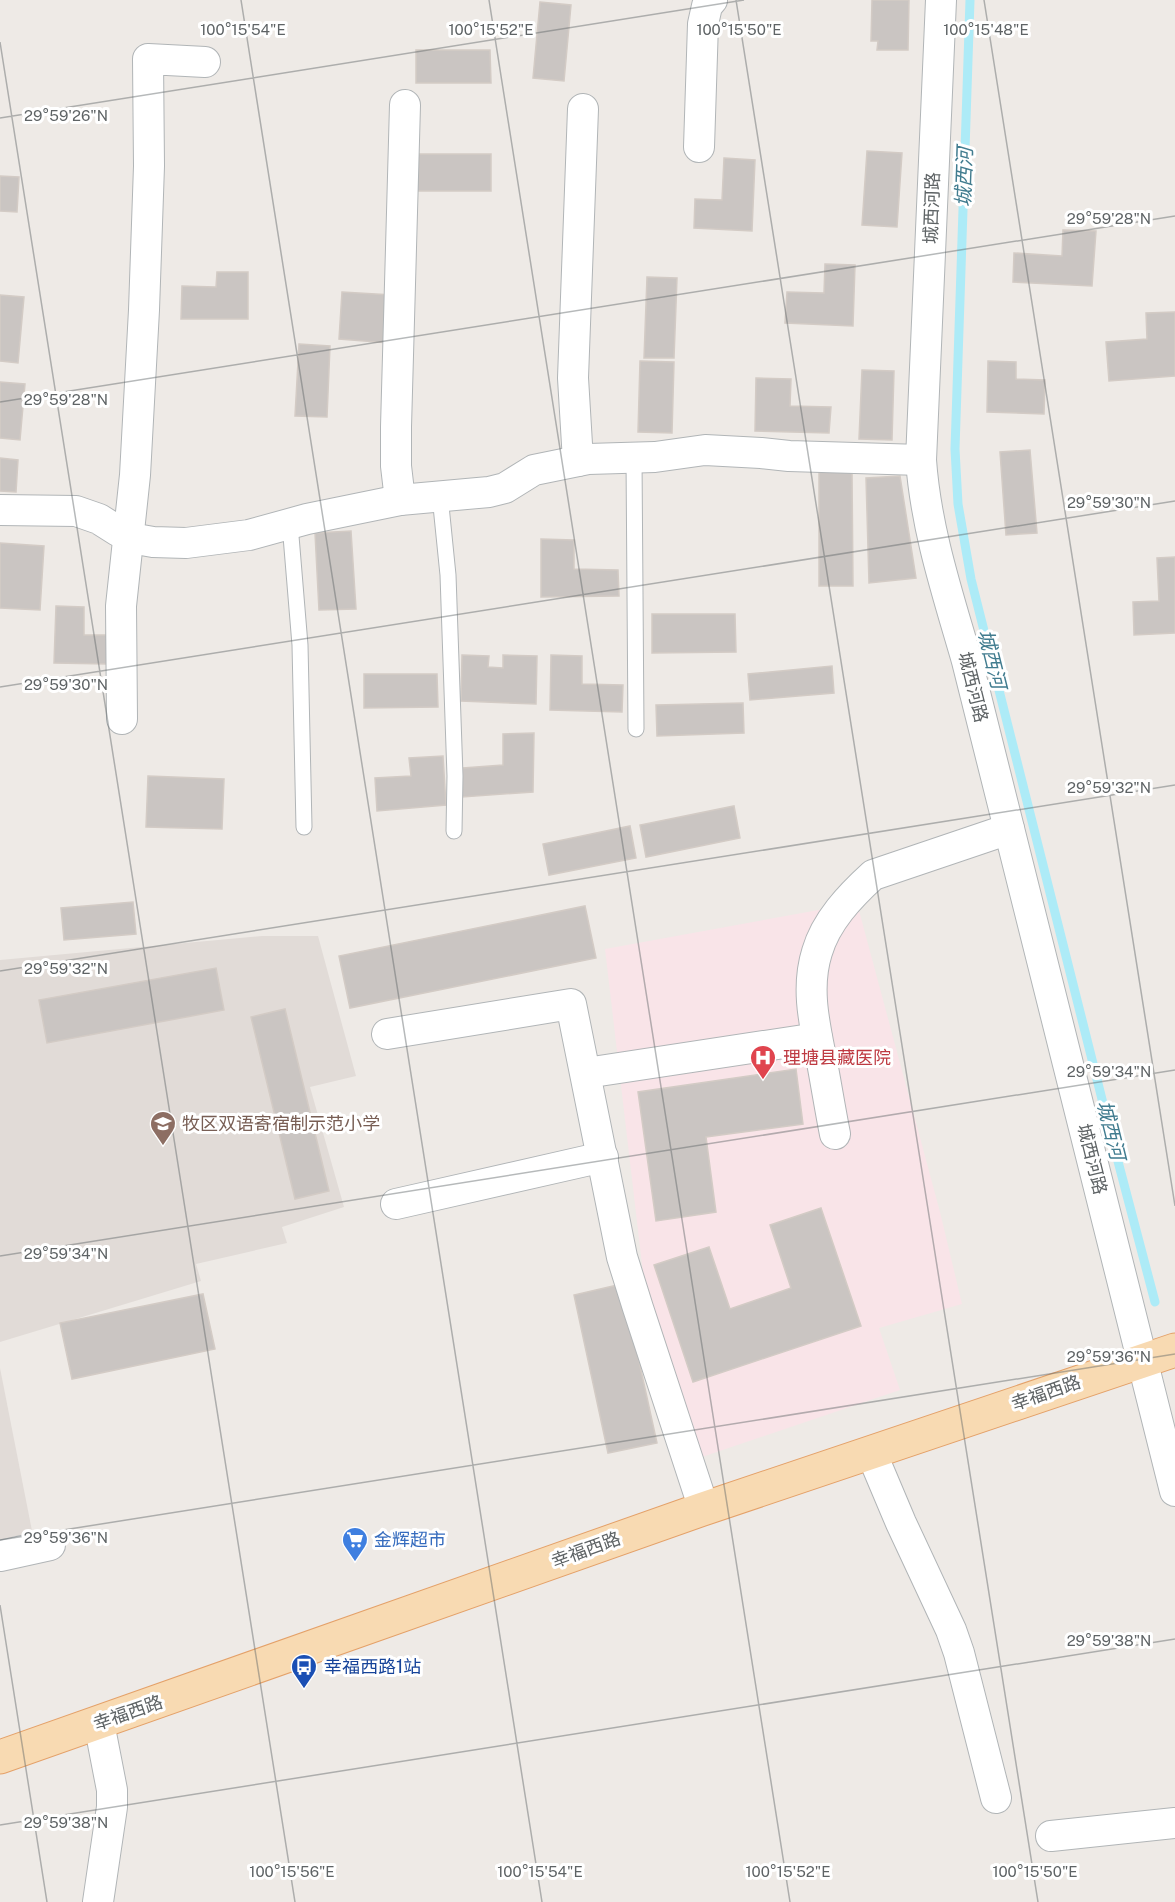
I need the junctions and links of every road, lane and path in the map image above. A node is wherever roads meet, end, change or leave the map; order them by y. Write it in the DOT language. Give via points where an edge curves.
graph roads {
  1 [pos="712,0"];
  2 [pos="940,0"];
  3 [pos="205,62"];
  4 [pos="405,105"];
  5 [pos="583,109"];
  6 [pos="699,147"];
  7 [pos="633,458"];
  8 [pos="921,460"];
  9 [pos="578,461"];
  10 [pos="440,496"];
  11 [pos="400,500"];
  12 [pos="0,510"];
  13 [pos="290,524"];
  14 [pos="128,536"];
  15 [pos="122,719"];
  16 [pos="636,729"];
  17 [pos="304,827"];
  18 [pos="1009,829"];
  19 [pos="454,831"];
  20 [pos="387,1034"];
  21 [pos="817,1038"];
  22 [pos="586,1073"];
  23 [pos="835,1134"];
  24 [pos="603,1157"];
  25 [pos="396,1204"];
  26 [pos="1175,1350"];
  27 [pos="1143,1360"];
  28 [pos="871,1452"];
  29 [pos="1175,1491"];
  30 [pos="704,1509"];
  31 [pos="50,1545"];
  32 [pos="0,1556"];
  33 [pos="99,1723"];
  34 [pos="0,1757"];
  35 [pos="996,1798"];
  36 [pos="1175,1823"];
  37 [pos="1051,1836"];
  38 [pos="98,1902"];
  1 -- 6 [label="street" via="703,24"];
  2 -- 8 [label="street, 城西河路"];
  3 -- 14 [label="street" via="148,59 145,299"];
  4 -- 11 [label="street" via="396,427"];
  5 -- 9 [label="street" via="573,378"];
  7 -- 8 [label="street" via="705,450"];
  7 -- 9 [label="street"];
  7 -- 16 [label="lane"];
  8 -- 18 [label="street, 城西河路" via="936,556"];
  9 -- 10 [label="street" via="534,470 505,488"];
  10 -- 11 [label="street"];
  10 -- 19 [label="lane" via="449,586"];
  11 -- 13 [label="street"];
  12 -- 14 [label="street" via="76,511"];
  13 -- 14 [label="street" via="249,535 186,543"];
  13 -- 17 [label="lane" via="300,645"];
  14 -- 15 [label="street" via="121,606"];
  18 -- 21 [label="street" via="873,875 859,888 834,917 817,951 811,982"];
  18 -- 27 [label="street, 城西河路"];
  20 -- 22 [label="street" via="571,1004"];
  21 -- 22 [label="street"];
  21 -- 23 [label="street"];
  22 -- 24 [label="street"];
  24 -- 25 [label="street"];
  24 -- 30 [label="street" via="622,1257"];
  26 -- 27 [label="main road, 幸福西路"];
  27 -- 28 [label="main road, 幸福西路"];
  27 -- 29 [label="street, 城西河路"];
  28 -- 30 [label="main road, 幸福西路"];
  28 -- 35 [label="street" via="951,1630"];
  30 -- 33 [label="main road, 幸福西路"];
  31 -- 32 [label="street"];
  33 -- 34 [label="main road, 幸福西路"];
  33 -- 38 [label="street" via="112,1807"];
  36 -- 37 [label="street"];
}
